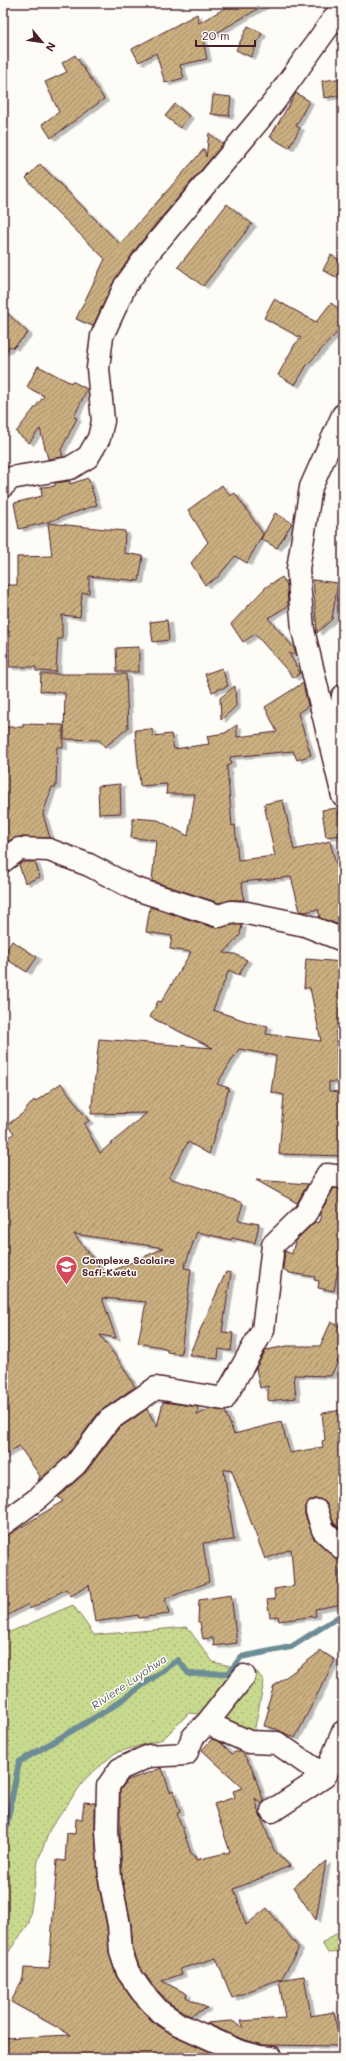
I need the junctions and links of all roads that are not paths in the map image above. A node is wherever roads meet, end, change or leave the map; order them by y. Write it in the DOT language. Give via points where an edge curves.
graph roads {
  1 [pos="343,6"];
  2 [pos="343,415"];
  3 [pos="3,486"];
  4 [pos="343,696"];
  5 [pos="335,762"];
  6 [pos="343,796"];
  7 [pos="3,861"];
  8 [pos="343,940"];
  9 [pos="343,1176"];
  10 [pos="317,1511"];
  11 [pos="3,1524"];
  12 [pos="343,1549"];
  13 [pos="244,1676"];
  14 [pos="207,1723"];
  15 [pos="343,1732"];
  16 [pos="325,1776"];
  17 [pos="272,1811"];
  18 [pos="272,2058"];
  1 -- 3 [label="street" via="274,102 155,245 125,286 102,336 98,368 103,421 100,438 88,457 70,468 11,478"];
  2 -- 5 [label="street" via="311,487 298,569 303,630"];
  4 -- 5 [label="street"];
  5 -- 6 [label="street"];
  7 -- 8 [label="street" via="18,849 49,850 89,865 133,888 219,916 231,912 247,913 305,925"];
  9 -- 11 [label="street" via="327,1175 306,1213 273,1245 263,1330 224,1399 156,1388 109,1420 76,1464"];
  10 -- 12 [label="street" via="323,1530"];
  13 -- 14 [label="street"];
  14 -- 16 [label="street" via="250,1742 277,1743"];
  14 -- 18 [label="street" via="193,1737 186,1754 149,1756 120,1769 108,1786 110,1879 119,1925 121,1952 128,1972 160,2012 178,2024 238,2051"];
  15 -- 16 [label="street"];
  16 -- 17 [label="street"];
}
